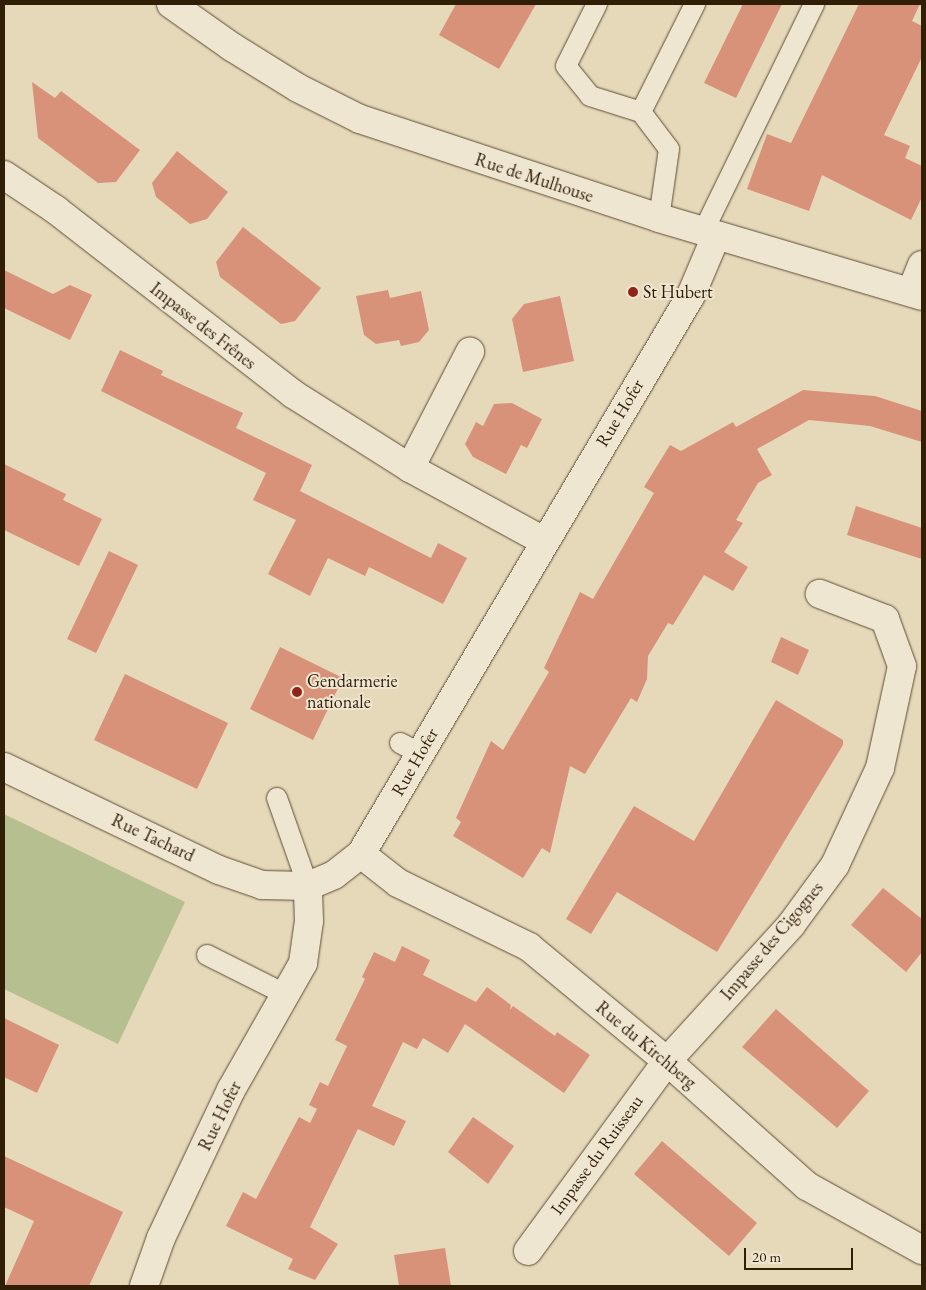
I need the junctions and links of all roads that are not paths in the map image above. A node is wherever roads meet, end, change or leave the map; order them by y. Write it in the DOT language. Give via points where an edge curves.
graph roads {
  1 [pos="171,4"];
  2 [pos="598,4"];
  3 [pos="695,4"];
  4 [pos="814,4"];
  5 [pos="642,112"];
  6 [pos="4,174"];
  7 [pos="659,218"];
  8 [pos="709,234"];
  9 [pos="922,265"];
  10 [pos="917,294"];
  11 [pos="470,352"];
  12 [pos="410,468"];
  13 [pos="544,541"];
  14 [pos="820,594"];
  15 [pos="4,767"];
  16 [pos="277,798"];
  17 [pos="361,854"];
  18 [pos="308,886"];
  19 [pos="207,955"];
  20 [pos="285,994"];
  21 [pos="667,1061"];
  22 [pos="922,1250"];
  23 [pos="528,1251"];
  24 [pos="144,1286"];
  1 -- 7 [label="street, Rue de Mulhouse" via="256,62 360,119"];
  2 -- 5 [label="lane" via="566,66 590,96"];
  3 -- 5 [label="lane"];
  4 -- 8 [label="lane"];
  5 -- 7 [label="lane" via="669,149"];
  6 -- 12 [label="street, Impasse des Frênes" via="56,210 293,394"];
  7 -- 8 [label="street, Rue de Mulhouse"];
  8 -- 10 [label="street, Rue de Mulhouse"];
  8 -- 13 [label="street, Rue Hofer" via="691,295"];
  9 -- 10 [label="street"];
  11 -- 12 [label="street"];
  12 -- 13 [label="street, Impasse des Frênes"];
  13 -- 17 [label="street, Rue Hofer" via="410,748"];
  14 -- 21 [label="street, Impasse des Cigognes" via="885,619 902,666 880,768 835,865 791,925"];
  15 -- 18 [label="street, Rue Tachard" via="219,870 262,885"];
  16 -- 18 [label="lane"];
  17 -- 18 [label="street, Rue Hofer" via="334,875"];
  17 -- 21 [label="street, Rue du Kirchberg" via="398,883 529,947"];
  18 -- 20 [label="street, Rue Hofer" via="309,921 303,963"];
  19 -- 20 [label="lane"];
  20 -- 24 [label="street, Rue Hofer" via="231,1090 161,1238"];
  21 -- 22 [label="street, Rue du Kirchberg" via="807,1186"];
  21 -- 23 [label="street, Impasse du Ruisseau"];
}
